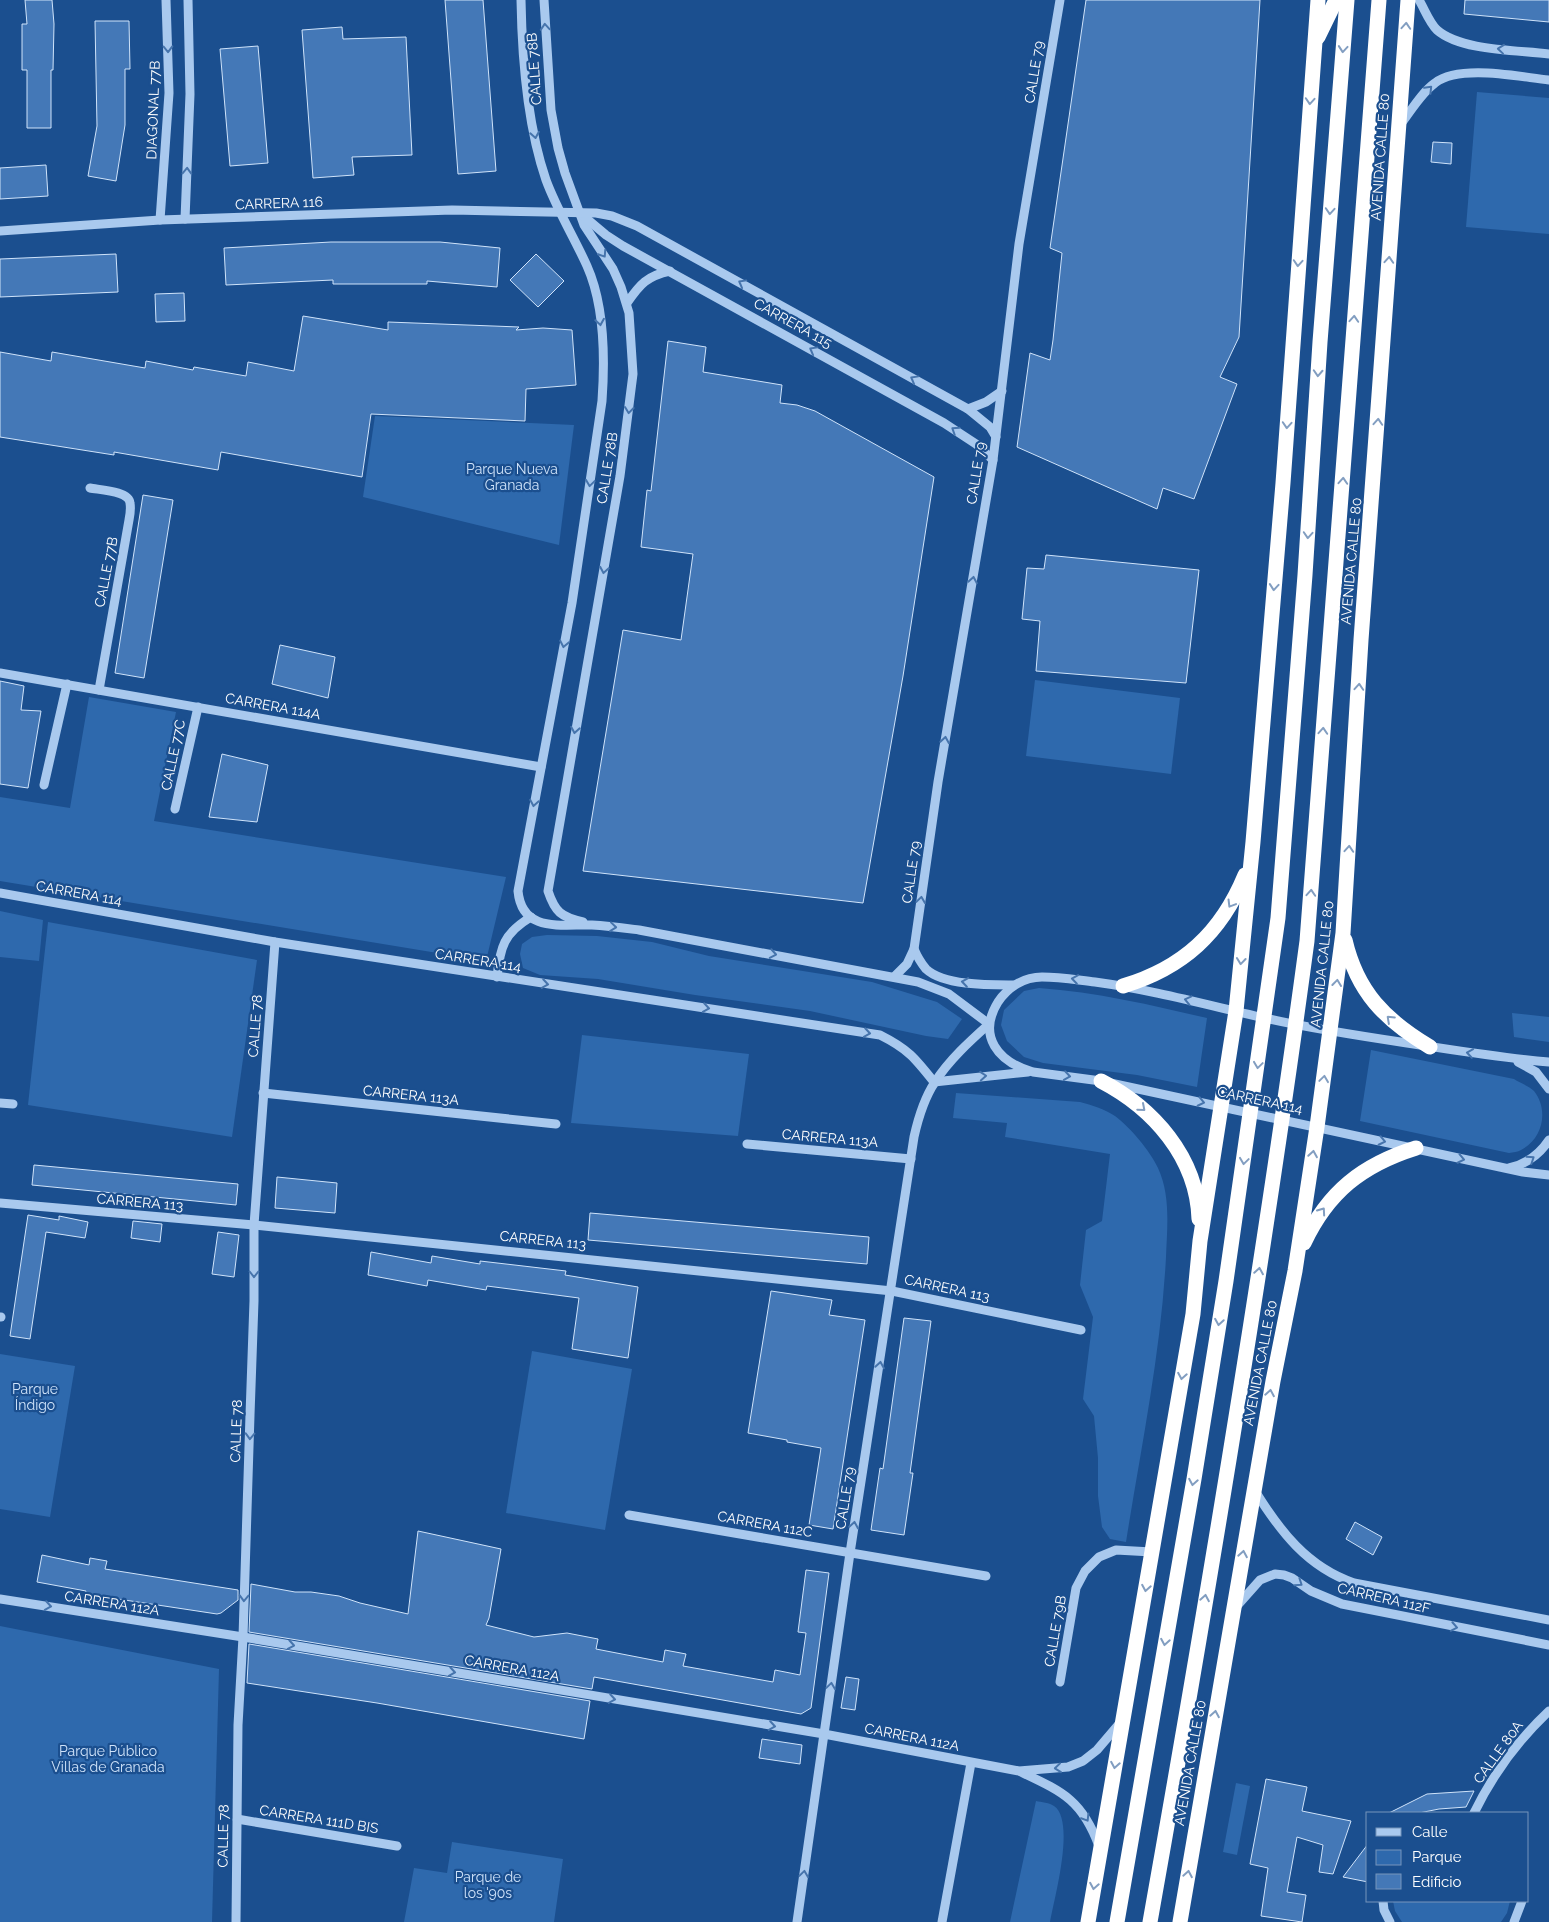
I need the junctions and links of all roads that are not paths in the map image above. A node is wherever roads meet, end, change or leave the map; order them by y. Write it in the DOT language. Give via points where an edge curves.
graph roads {
  1 [pos="166,0"];
  2 [pos="188,0"];
  3 [pos="521,0"];
  4 [pos="544,0"];
  5 [pos="1060,0"];
  6 [pos="1318,0"];
  7 [pos="1336,0"];
  8 [pos="1347,0"];
  9 [pos="1379,0"];
  10 [pos="1408,0"];
  11 [pos="1419,0"];
  12 [pos="1314,46"];
  13 [pos="1549,54"];
  14 [pos="1549,80"];
  15 [pos="1399,127"];
  16 [pos="558,212"];
  17 [pos="579,212"];
  18 [pos="160,220"];
  19 [pos="185,220"];
  20 [pos="0,231"];
  21 [pos="670,271"];
  22 [pos="627,303"];
  23 [pos="1002,391"];
  24 [pos="968,409"];
  25 [pos="996,437"];
  26 [pos="993,460"];
  27 [pos="90,488"];
  28 [pos="0,673"];
  29 [pos="67,684"];
  30 [pos="99,690"];
  31 [pos="198,707"];
  32 [pos="541,767"];
  33 [pos="44,785"];
  34 [pos="175,809"];
  35 [pos="1253,842"];
  36 [pos="0,894"];
  37 [pos="531,917"];
  38 [pos="592,925"];
  39 [pos="1343,932"];
  40 [pos="275,942"];
  41 [pos="914,949"];
  42 [pos="895,976"];
  43 [pos="497,977"];
  44 [pos="1014,985"];
  45 [pos="1123,986"];
  46 [pos="1236,1011"];
  47 [pos="1265,1018"];
  48 [pos="989,1024"];
  49 [pos="1296,1025"];
  50 [pos="1331,1031"];
  51 [pos="1430,1047"];
  52 [pos="1511,1059"];
  53 [pos="1549,1062"];
  54 [pos="1033,1072"];
  55 [pos="1101,1081"];
  56 [pos="934,1082"];
  57 [pos="1549,1089"];
  58 [pos="264,1094"];
  59 [pos="0,1103"];
  60 [pos="13,1104"];
  61 [pos="1222,1106"];
  62 [pos="1251,1113"];
  63 [pos="1282,1119"];
  64 [pos="556,1124"];
  65 [pos="1317,1127"];
  66 [pos="1549,1140"];
  67 [pos="747,1144"];
  68 [pos="1416,1148"];
  69 [pos="911,1159"];
  70 [pos="1507,1168"];
  71 [pos="1549,1175"];
  72 [pos="0,1203"];
  73 [pos="254,1225"];
  74 [pos="1200,1241"];
  75 [pos="1295,1271"];
  76 [pos="892,1291"];
  77 [pos="1081,1330"];
  78 [pos="1254,1490"];
  79 [pos="629,1515"];
  80 [pos="1152,1552"];
  81 [pos="850,1553"];
  82 [pos="986,1576"];
  83 [pos="0,1599"];
  84 [pos="1233,1611"];
  85 [pos="1549,1620"];
  86 [pos="243,1637"];
  87 [pos="1549,1645"];
  88 [pos="1060,1682"];
  89 [pos="1549,1711"];
  90 [pos="1123,1720"];
  91 [pos="824,1734"];
  92 [pos="971,1763"];
  93 [pos="1019,1771"];
  94 [pos="1475,1812"];
  95 [pos="237,1820"];
  96 [pos="397,1846"];
  97 [pos="1100,1851"];
  98 [pos="1382,1902"];
  99 [pos="1522,1902"];
  100 [pos="236,1922"];
  101 [pos="797,1922"];
  102 [pos="942,1922"];
  103 [pos="1088,1922"];
  104 [pos="1117,1922"];
  105 [pos="1150,1922"];
  106 [pos="1180,1922"];
  107 [pos="1390,1922"];
  108 [pos="1514,1922"];
  1 -- 18 [label="street, DIAGONAL 77B, one-way" via="169,93"];
  19 -- 2 [label="street, one-way" via="190,94"];
  3 -- 16 [label="street, CALLE 78B, one-way" via="524,70 532,121"];
  17 -- 4 [label="street, CALLE 78B, one-way" via="564,173 554,131"];
  5 -- 23 [label="street, CALLE 79" via="1019,244"];
  6 -- 12 [label="highway"];
  7 -- 12 [label="highway"];
  8 -- 47 [label="highway, one-way" via="1278,918"];
  49 -- 9 [label="highway, AVENIDA CALLE 80, one-way" via="1308,941"];
  15 -- 10 [label="highway, AVENIDA CALLE 80, one-way"];
  13 -- 11 [label="street, one-way" via="1465,45 1450,39 1431,22"];
  12 -- 35 [label="highway, one-way"];
  15 -- 14 [label="street, one-way" via="1434,83 1455,74"];
  39 -- 15 [label="highway, AVENIDA CALLE 80, one-way"];
  16 -- 17 [label="street, CARRERA 115"];
  16 -- 19 [label="street, CARRERA 116" via="452,210"];
  16 -- 32 [label="street, CALLE 78B, one-way" via="592,280 601,326 604,369 572,603"];
  17 -- 21 [label="street, CARRERA 115" via="606,235"];
  17 -- 22 [label="street, CALLE 78B, one-way" via="613,269"];
  24 -- 17 [label="street, CARRERA 115, one-way" via="637,226 612,216"];
  18 -- 19 [label="street, CARRERA 116"];
  18 -- 20 [label="street, CARRERA 116"];
  21 -- 22 [label="street" via="649,278"];
  26 -- 21 [label="street, CARRERA 115, one-way" via="976,444 944,423"];
  22 -- 38 [label="street, CALLE 78B, one-way" via="633,347 630,406 548,891 557,912"];
  23 -- 24 [label="street"];
  23 -- 25 [label="street, CALLE 79"];
  24 -- 25 [label="street, CARRERA 115"];
  25 -- 26 [label="street, CALLE 79"];
  41 -- 26 [label="street, CALLE 79, one-way"];
  27 -- 30 [label="street, CALLE 77B" via="123,494 130,502"];
  28 -- 29 [label="street, CARRERA 114A"];
  29 -- 30 [label="street, CARRERA 114A"];
  29 -- 33 [label="street"];
  30 -- 31 [label="street, CARRERA 114A"];
  31 -- 32 [label="street, CARRERA 114A"];
  31 -- 34 [label="street, CALLE 77C"];
  32 -- 37 [label="street, CALLE 78B, one-way" via="518,891 522,910"];
  35 -- 45 [label="highway, one-way" via="1247,869 1236,895 1204,940 1175,964"];
  35 -- 46 [label="highway, one-way"];
  36 -- 40 [label="street, CARRERA 114"];
  37 -- 38 [label="street" via="543,924"];
  37 -- 43 [label="street" via="516,925 506,938"];
  38 -- 42 [label="street, one-way" via="639,930"];
  50 -- 39 [label="highway, AVENIDA CALLE 80, one-way"];
  51 -- 39 [label="highway, one-way" via="1390,1020 1373,1002 1359,981"];
  40 -- 43 [label="street, CARRERA 114"];
  40 -- 58 [label="street, CALLE 78"];
  41 -- 42 [label="street" via="908,964"];
  44 -- 41 [label="street, one-way" via="986,985 938,976 928,970"];
  42 -- 48 [label="street" via="927,984 949,994"];
  43 -- 56 [label="street, CARRERA 114, one-way" via="880,1035 914,1056"];
  45 -- 44 [label="street, one-way" via="1049,977 1029,979"];
  44 -- 48 [label="street" via="999,1001"];
  46 -- 45 [label="street, one-way"];
  46 -- 47 [label="street"];
  46 -- 61 [label="highway"];
  47 -- 49 [label="street"];
  47 -- 62 [label="highway, one-way"];
  48 -- 54 [label="street, CARRERA 114" via="991,1038 1000,1053 1022,1069"];
  48 -- 56 [label="street, CALLE 79"];
  49 -- 50 [label="street"];
  49 -- 63 [label="highway, AVENIDA CALLE 80"];
  50 -- 51 [label="street"];
  65 -- 50 [label="highway, AVENIDA CALLE 80, one-way"];
  52 -- 51 [label="street, one-way"];
  52 -- 53 [label="street"];
  52 -- 57 [label="street" via="1536,1072"];
  54 -- 55 [label="street, CARRERA 114, one-way"];
  56 -- 54 [label="street, one-way"];
  55 -- 61 [label="street, CARRERA 114, one-way"];
  55 -- 74 [label="highway, one-way" via="1140,1105 1156,1120 1182,1157 1199,1212"];
  56 -- 69 [label="street, CALLE 79" via="918,1122"];
  58 -- 64 [label="street, CARRERA 113A"];
  58 -- 73 [label="street, CALLE 78"];
  59 -- 60 [label="street"];
  61 -- 62 [label="street, CARRERA 114"];
  61 -- 74 [label="highway"];
  62 -- 63 [label="street, CARRERA 114"];
  62 -- 104 [label="highway, one-way" via="1194,1479"];
  63 -- 65 [label="street, CARRERA 114"];
  105 -- 63 [label="highway, AVENIDA CALLE 80, one-way"];
  65 -- 68 [label="street, CARRERA 114, one-way"];
  75 -- 65 [label="highway, AVENIDA CALLE 80, one-way"];
  70 -- 66 [label="street, one-way" via="1520,1166 1533,1158"];
  67 -- 69 [label="street, CARRERA 113A"];
  68 -- 70 [label="street, CARRERA 114, one-way"];
  75 -- 68 [label="highway, one-way" via="1313,1225 1344,1186 1377,1163"];
  69 -- 76 [label="street, CALLE 79"];
  70 -- 71 [label="street, CARRERA 114"];
  72 -- 73 [label="street, CARRERA 113"];
  73 -- 76 [label="street, CARRERA 113"];
  73 -- 86 [label="street, CALLE 78, one-way"];
  74 -- 80 [label="highway, one-way" via="1191,1323"];
  78 -- 75 [label="highway, AVENIDA CALLE 80, one-way"];
  76 -- 77 [label="street, CARRERA 113"];
  81 -- 76 [label="street, CALLE 79, one-way"];
  84 -- 78 [label="highway, AVENIDA CALLE 80, one-way"];
  78 -- 85 [label="street, CARRERA 112F" via="1297,1549 1342,1579"];
  79 -- 81 [label="street, CARRERA 112C"];
  80 -- 88 [label="street, CALLE 79B" via="1116,1550 1099,1556 1085,1570 1076,1588"];
  80 -- 90 [label="highway, one-way"];
  81 -- 82 [label="street, CARRERA 112C"];
  91 -- 81 [label="street, CALLE 79, one-way"];
  83 -- 86 [label="street, CARRERA 112A, one-way"];
  84 -- 87 [label="street, CARRERA 112F, one-way" via="1260,1580 1275,1574 1284,1575 1326,1599 1342,1604"];
  106 -- 84 [label="highway, AVENIDA CALLE 80, one-way"];
  86 -- 91 [label="street, CARRERA 112A, one-way"];
  86 -- 95 [label="street, CALLE 78"];
  89 -- 94 [label="street, CALLE 80A" via="1499,1769"];
  90 -- 93 [label="street, CARRERA 112A, one-way" via="1083,1761 1068,1767"];
  90 -- 97 [label="highway, one-way"];
  91 -- 92 [label="street, CARRERA 112A"];
  101 -- 91 [label="street, CALLE 79, one-way"];
  92 -- 93 [label="street, CARRERA 112A"];
  92 -- 102 [label="street"];
  93 -- 97 [label="street, CARRERA 112A, one-way" via="1063,1793 1076,1804 1093,1830"];
  95 -- 96 [label="street, CARRERA 111D BIS"];
  95 -- 100 [label="street, CALLE 78"];
  97 -- 103 [label="highway, one-way"];
  98 -- 107 [label="street"];
  99 -- 108 [label="street"];
}
